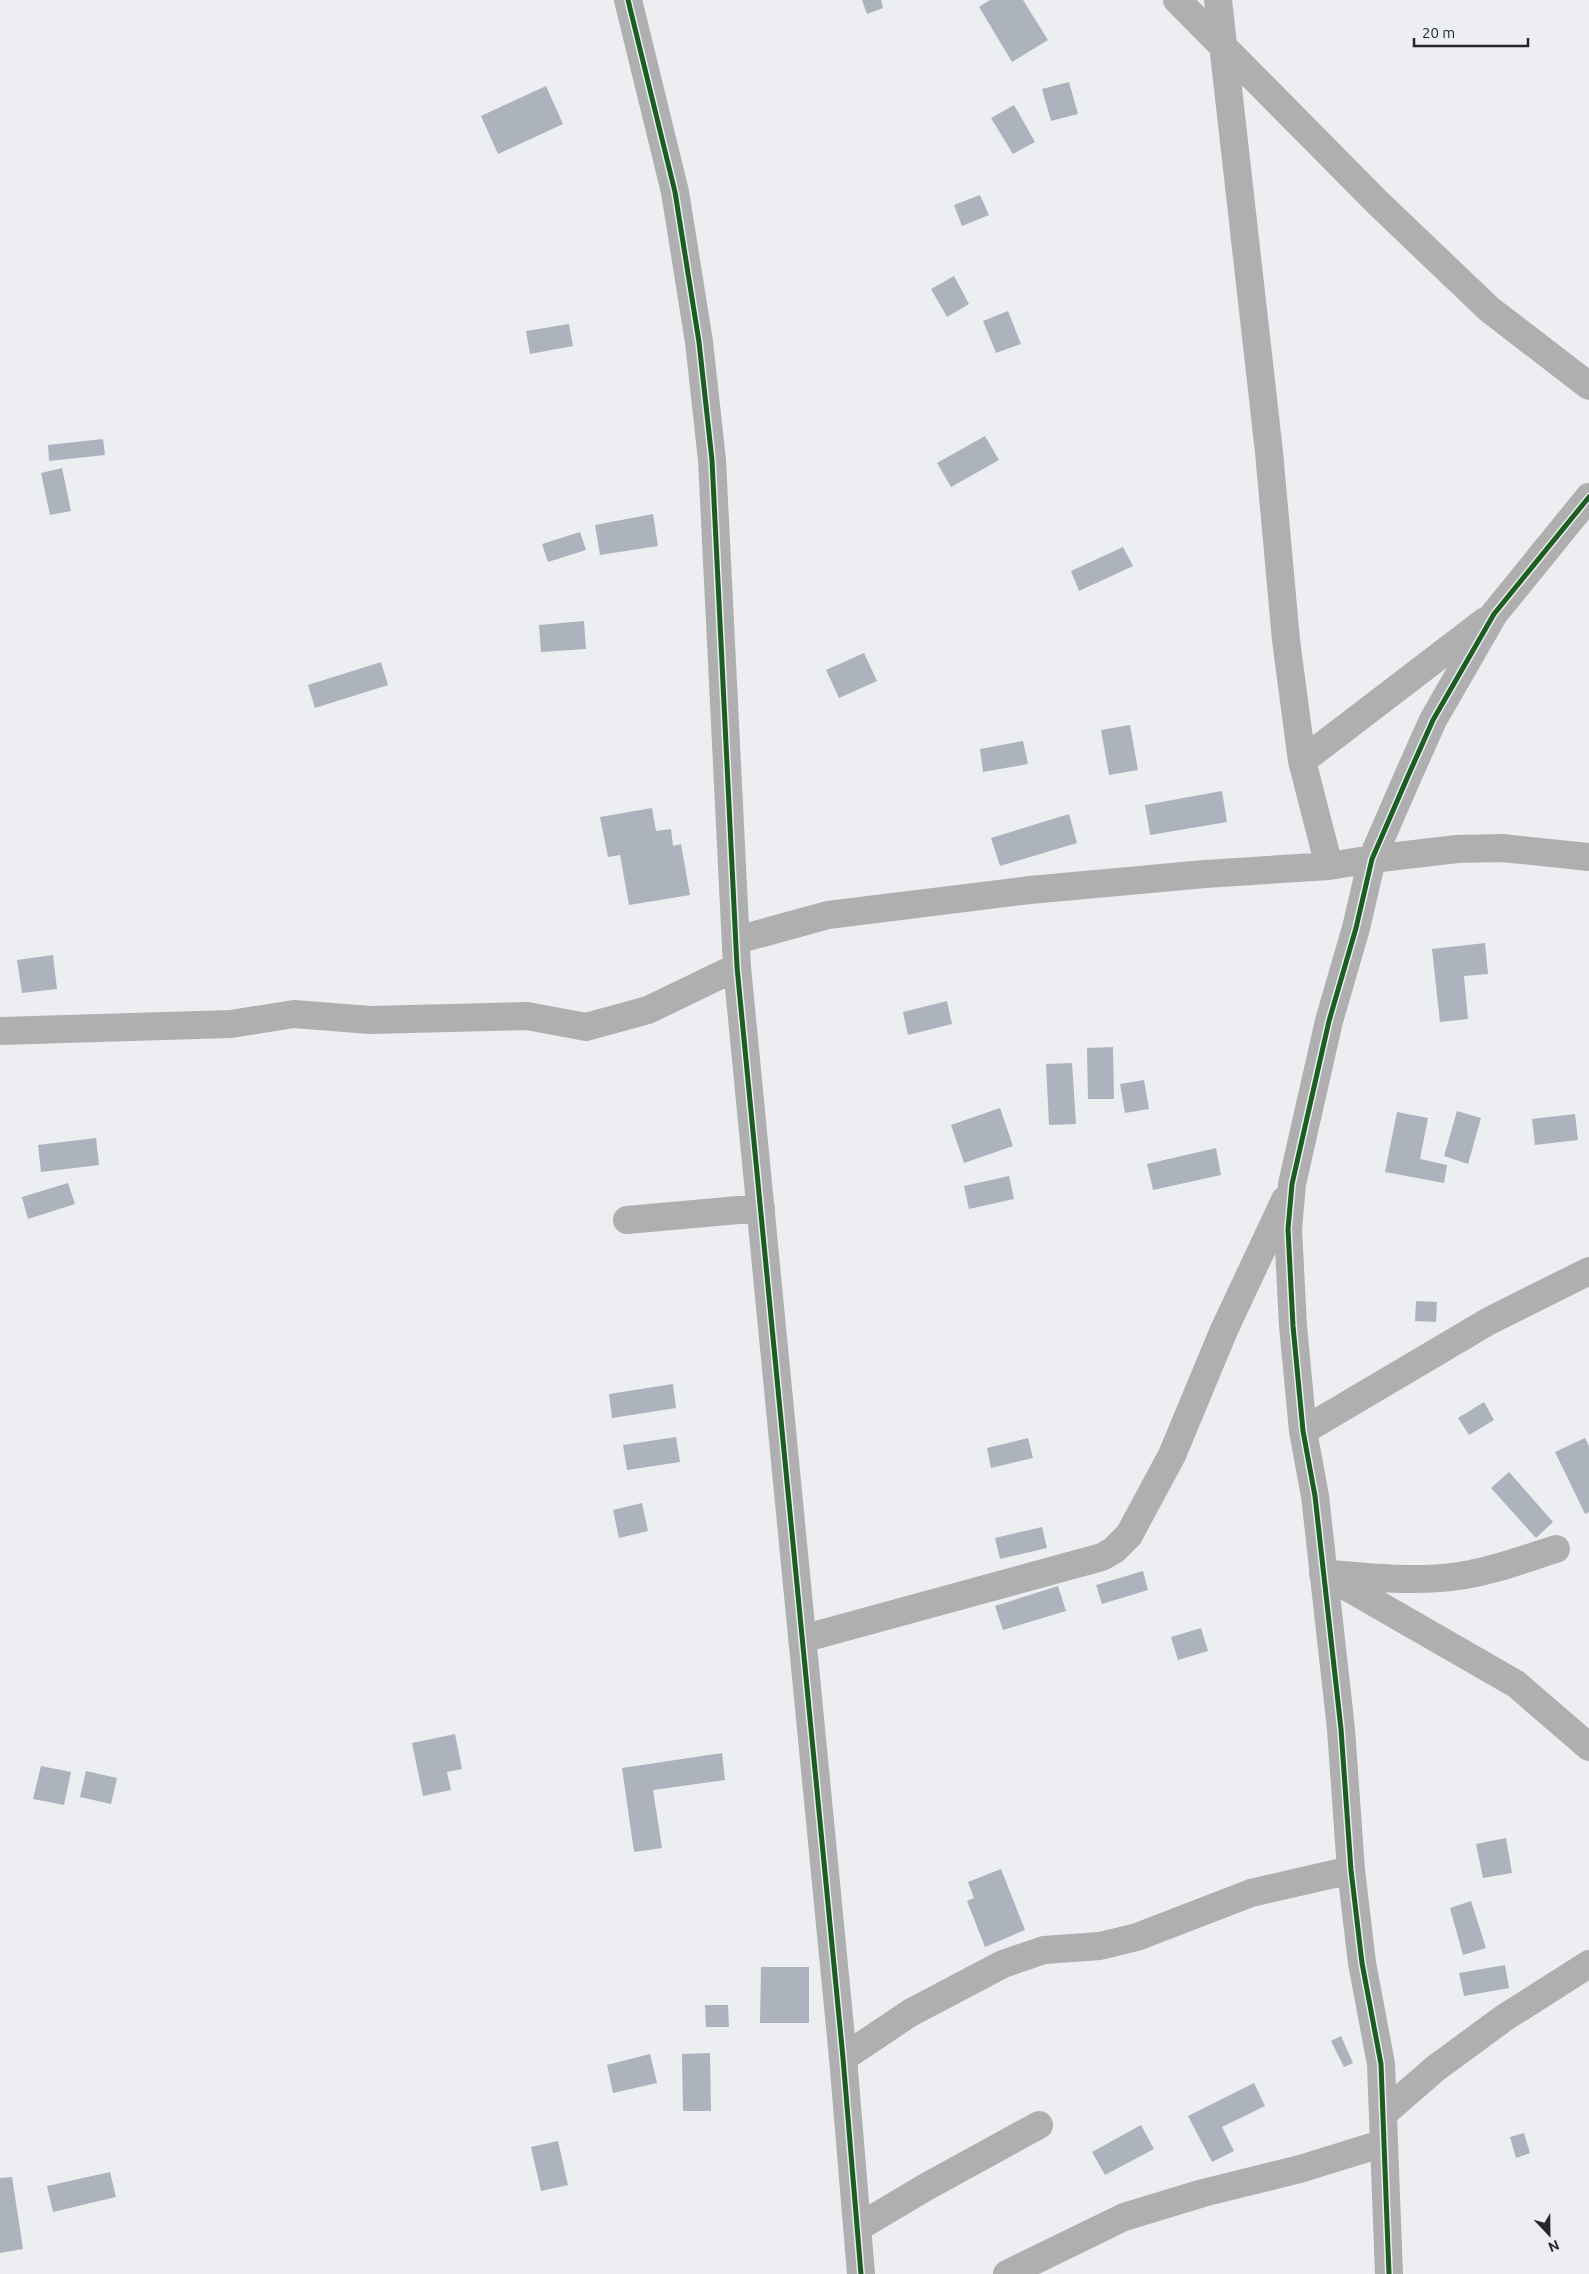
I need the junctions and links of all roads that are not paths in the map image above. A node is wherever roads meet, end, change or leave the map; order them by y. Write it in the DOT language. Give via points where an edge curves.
graph roads {
  1 [pos="628,0"];
  2 [pos="1177,0"];
  3 [pos="1218,0"];
  4 [pos="1223,47"];
  5 [pos="1589,386"];
  6 [pos="1589,497"];
  7 [pos="1494,614"];
  8 [pos="1302,761"];
  9 [pos="1589,857"];
  10 [pos="1372,858"];
  11 [pos="1329,866"];
  12 [pos="736,940"];
  13 [pos="737,967"];
  14 [pos="0,1031"];
  15 [pos="1292,1184"];
  16 [pos="760,1208"];
  17 [pos="627,1220"];
  18 [pos="1589,1271"];
  19 [pos="1303,1431"];
  20 [pos="1556,1549"];
  21 [pos="1323,1573"];
  22 [pos="802,1638"];
  23 [pos="1589,1747"];
  24 [pos="1351,1870"];
  25 [pos="1589,1964"];
  26 [pos="843,2058"];
  27 [pos="1383,2114"];
  28 [pos="1039,2125"];
  29 [pos="1384,2143"];
  30 [pos="857,2228"];
  31 [pos="861,2274"];
  32 [pos="1007,2274"];
  33 [pos="1389,2274"];
  1 -- 12 [label="street" via="675,192 699,342 712,460"];
  2 -- 4 [label="street"];
  3 -- 4 [label="street"];
  4 -- 5 [label="street" via="1489,309"];
  4 -- 8 [label="street" via="1269,452 1286,640"];
  6 -- 7 [label="street"];
  7 -- 8 [label="street"];
  7 -- 10 [label="street" via="1433,720"];
  8 -- 11 [label="street"];
  9 -- 10 [label="street" via="1502,848"];
  10 -- 11 [label="street"];
  10 -- 15 [label="street" via="1329,1021"];
  11 -- 12 [label="street" via="1109,882 889,905 828,914"];
  12 -- 13 [label="street"];
  13 -- 14 [label="street" via="655,1007 586,1027 527,1016 370,1020 294,1014 231,1024"];
  13 -- 16 [label="street"];
  15 -- 19 [label="street" via="1288,1229"];
  15 -- 22 [label="street" via="1224,1330 1172,1455 1122,1544 1102,1556"];
  16 -- 17 [label="street"];
  16 -- 22 [label="street"];
  18 -- 19 [label="street" via="1489,1321"];
  19 -- 21 [label="street" via="1315,1496"];
  20 -- 21 [label="street" via="1494,1569 1458,1576 1378,1578"];
  21 -- 23 [label="street" via="1516,1684"];
  21 -- 24 [label="street" via="1341,1729"];
  22 -- 26 [label="street"];
  24 -- 26 [label="street" via="1251,1893 1137,1937 1100,1946 1044,1950 1003,1964 910,2013"];
  24 -- 27 [label="street" via="1362,1963 1381,2064"];
  25 -- 27 [label="street" via="1504,2018 1436,2068"];
  26 -- 30 [label="street"];
  27 -- 29 [label="street"];
  28 -- 30 [label="street" via="926,2186"];
  29 -- 32 [label="street" via="1124,2217"];
  29 -- 33 [label="street"];
  30 -- 31 [label="street"];
}
